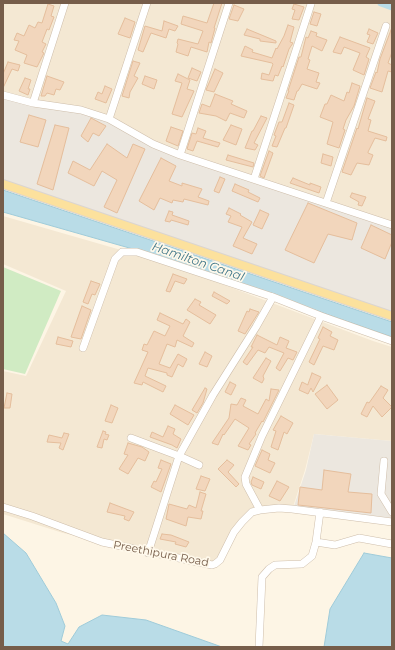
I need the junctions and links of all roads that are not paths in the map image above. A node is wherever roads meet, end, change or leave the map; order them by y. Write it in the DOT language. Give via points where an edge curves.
graph roads {
  1 [pos="65,3"];
  2 [pos="147,3"];
  3 [pos="229,3"];
  4 [pos="311,4"];
  5 [pos="386,26"];
  6 [pos="3,95"];
  7 [pos="33,103"];
  8 [pos="109,119"];
  9 [pos="180,155"];
  10 [pos="254,179"];
  11 [pos="3,184"];
  12 [pos="326,203"];
  13 [pos="392,225"];
  14 [pos="273,297"];
  15 [pos="321,316"];
  16 [pos="392,316"];
  17 [pos="392,341"];
  18 [pos="83,348"];
  19 [pos="131,438"];
  20 [pos="179,456"];
  21 [pos="384,461"];
  22 [pos="199,465"];
  23 [pos="3,507"];
  24 [pos="260,510"];
  25 [pos="320,512"];
  26 [pos="392,512"];
  27 [pos="392,522"];
  28 [pos="316,542"];
  29 [pos="392,544"];
  30 [pos="148,552"];
  31 [pos="259,647"];
  1 -- 7 [label="street"];
  2 -- 8 [label="street"];
  3 -- 9 [label="street"];
  4 -- 10 [label="street"];
  5 -- 12 [label="street"];
  6 -- 7 [label="street"];
  7 -- 8 [label="street" via="81,110"];
  8 -- 9 [label="street" via="153,144"];
  9 -- 10 [label="street"];
  10 -- 12 [label="street"];
  11 -- 16 [label="main road"];
  12 -- 13 [label="street"];
  14 -- 15 [label="street"];
  14 -- 18 [label="street" via="137,252 122,252 114,259"];
  14 -- 20 [label="street"];
  15 -- 17 [label="street"];
  15 -- 24 [label="street" via="262,436 245,477"];
  19 -- 20 [label="street"];
  20 -- 22 [label="street"];
  20 -- 30 [label="street"];
  21 -- 26 [label="street" via="380,494"];
  23 -- 30 [label="street, Preethipura Road" via="92,540"];
  24 -- 25 [label="street, Preethipura Road" via="279,508"];
  24 -- 30 [label="street, Preethipura Road" via="252,512 242,522 220,560 215,564"];
  25 -- 27 [label="street, Preethipura Road"];
  25 -- 28 [label="street"];
  28 -- 29 [label="street" via="335,545 359,538"];
  28 -- 31 [label="street" via="312,556 302,564 275,565 262,577"];
}
